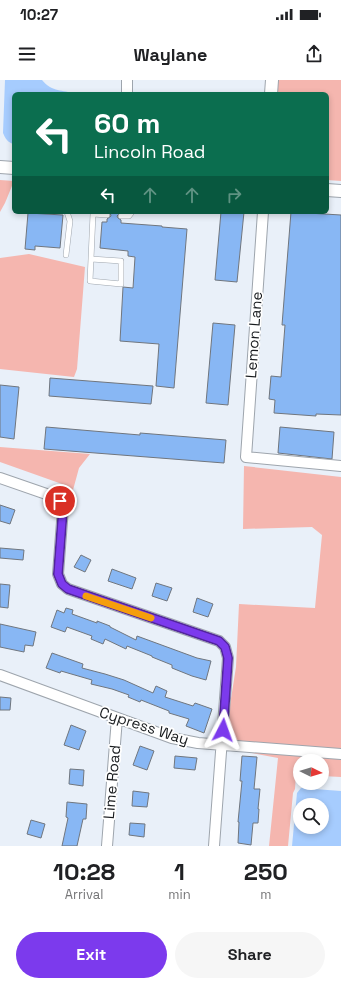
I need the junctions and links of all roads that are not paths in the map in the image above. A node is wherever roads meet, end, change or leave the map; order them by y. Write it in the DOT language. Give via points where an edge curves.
graph roads {
  1 [pos="128,80"];
  2 [pos="272,80"];
  3 [pos="127,92"];
  4 [pos="271,92"];
  5 [pos="0,167"];
  6 [pos="12,168"];
  7 [pos="329,190"];
  8 [pos="341,191"];
  9 [pos="68,214"];
  10 [pos="93,214"];
  11 [pos="98,214"];
  12 [pos="130,214"];
  13 [pos="263,214"];
  14 [pos="107,216"];
  15 [pos="121,216"];
  16 [pos="66,255"];
  17 [pos="91,259"];
  18 [pos="341,466"];
  19 [pos="0,478"];
  20 [pos="0,675"];
  21 [pos="117,718"];
  22 [pos="222,745"];
  23 [pos="341,754"];
  24 [pos="107,846"];
  25 [pos="214,846"];
  1 -- 3 [label="street"];
  2 -- 4 [label="street"];
  5 -- 6 [label="street"];
  7 -- 8 [label="street"];
  9 -- 16 [label="lane" via="70,222"];
  10 -- 17 [label="lane"];
  11 -- 14 [label="lane"];
  12 -- 15 [label="lane"];
  13 -- 18 [label="street, Lemon Lane" via="246,457"];
  17 -- 17 [label="lane" via="90,281 120,284 121,261"];
  19 -- 22 [label="street" via="60,501 63,508 58,574 62,584 68,589 219,641 225,647 228,658"];
  20 -- 21 [label="street, Cypress Way"];
  21 -- 22 [label="street, Cypress Way" via="172,738"];
  21 -- 24 [label="street, Lime Road"];
  22 -- 23 [label="street, Cypress Way"];
  22 -- 25 [label="street"];
}
